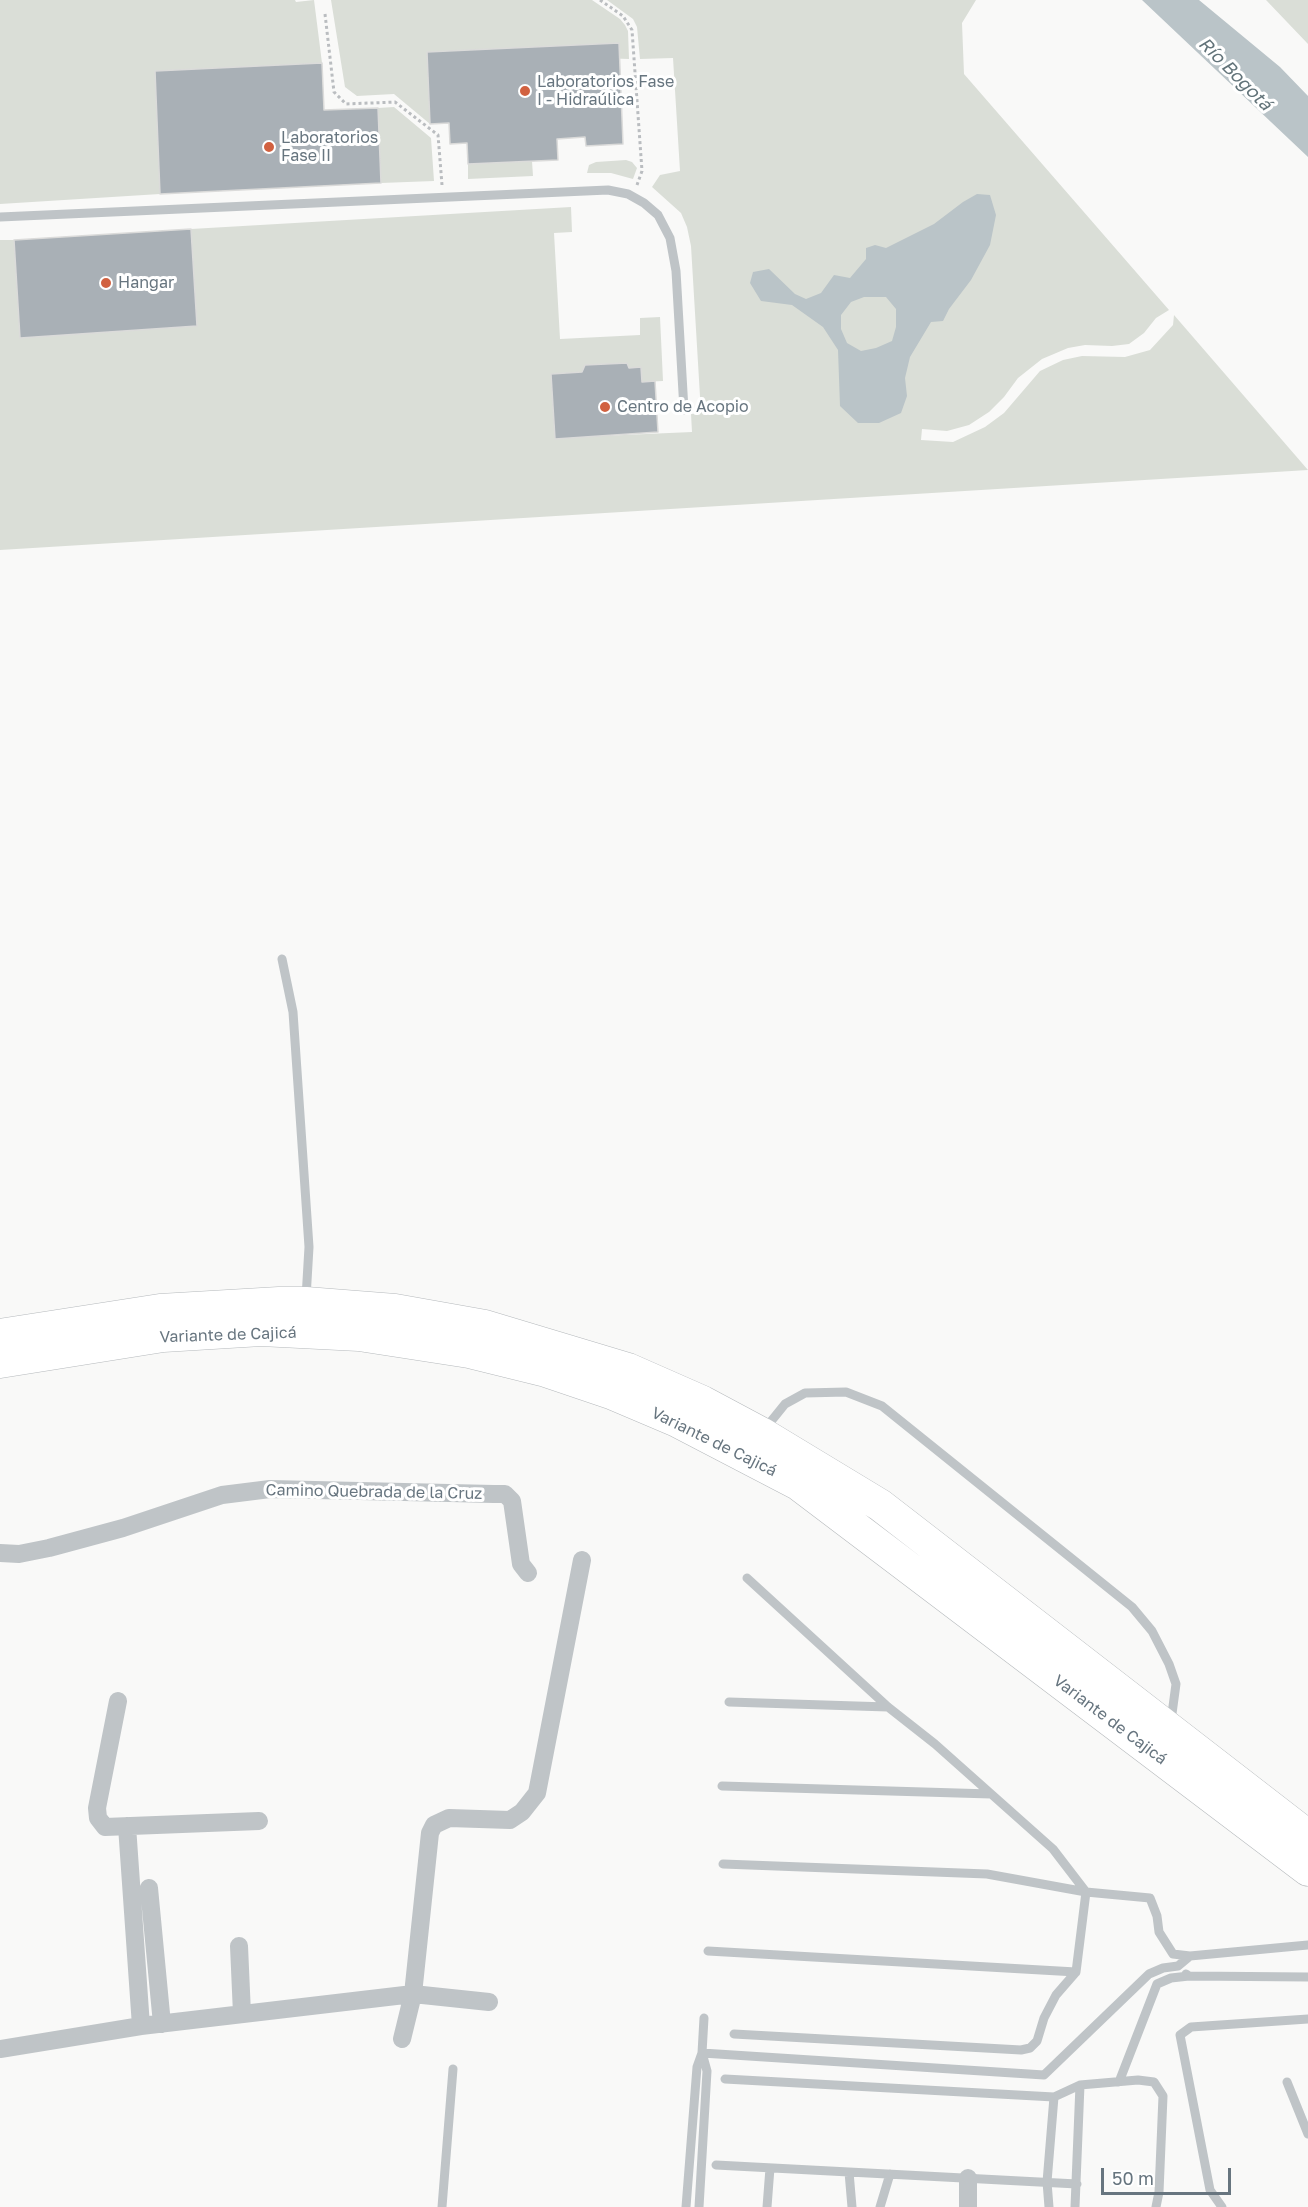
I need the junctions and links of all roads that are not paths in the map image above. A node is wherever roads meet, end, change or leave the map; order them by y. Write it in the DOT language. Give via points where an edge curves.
graph roads {
  1 [pos="0,217"];
  2 [pos="684,410"];
  3 [pos="282,959"];
  4 [pos="306,1304"];
  5 [pos="0,1335"];
  6 [pos="0,1362"];
  7 [pos="761,1433"];
  8 [pos="0,1553"];
  9 [pos="582,1560"];
  10 [pos="528,1573"];
  11 [pos="747,1578"];
  12 [pos="118,1701"];
  13 [pos="729,1702"];
  14 [pos="888,1707"];
  15 [pos="1169,1729"];
  16 [pos="722,1786"];
  17 [pos="991,1794"];
  18 [pos="259,1821"];
  19 [pos="127,1826"];
  20 [pos="1308,1836"];
  21 [pos="723,1864"];
  22 [pos="1308,1870"];
  23 [pos="149,1888"];
  24 [pos="1086,1892"];
  25 [pos="239,1946"];
  26 [pos="1308,1946"];
  27 [pos="708,1951"];
  28 [pos="1190,1956"];
  29 [pos="1178,1966"];
  30 [pos="1076,1972"];
  31 [pos="1189,1976"];
  32 [pos="1308,1977"];
  33 [pos="414,1994"];
  34 [pos="489,2002"];
  35 [pos="242,2014"];
  36 [pos="704,2018"];
  37 [pos="1308,2019"];
  38 [pos="162,2024"];
  39 [pos="141,2026"];
  40 [pos="734,2034"];
  41 [pos="402,2039"];
  42 [pos="0,2049"];
  43 [pos="702,2053"];
  44 [pos="453,2069"];
  45 [pos="725,2079"];
  46 [pos="1119,2082"];
  47 [pos="1287,2082"];
  48 [pos="1080,2085"];
  49 [pos="1054,2097"];
  50 [pos="1308,2134"];
  51 [pos="716,2166"];
  52 [pos="770,2168"];
  53 [pos="849,2172"];
  54 [pos="890,2174"];
  55 [pos="968,2178"];
  56 [pos="1047,2182"];
  57 [pos="1077,2184"];
  58 [pos="442,2207"];
  59 [pos="686,2207"];
  60 [pos="699,2207"];
  61 [pos="767,2207"];
  62 [pos="852,2207"];
  63 [pos="880,2207"];
  64 [pos="968,2207"];
  65 [pos="1049,2207"];
  66 [pos="1075,2207"];
  67 [pos="1156,2207"];
  68 [pos="1221,2207"];
  1 -- 2 [label="lane" via="608,190 628,194 658,215 670,238 676,271"];
  3 -- 4 [label="lane" via="293,1012 309,1247"];
  4 -- 5 [label="highway, Variante de Cajicá" via="160,1310"];
  4 -- 7 [label="highway, Variante de Cajicá" via="395,1311 485,1326 628,1369"];
  6 -- 22 [label="highway, Variante de Cajicá" via="163,1336 261,1330 348,1334 469,1352 546,1371 611,1393 677,1421 798,1484"];
  7 -- 15 [label="highway, Variante de Cajicá" via="880,1506"];
  7 -- 15 [label="lane" via="785,1404 805,1393 846,1392 882,1406 1132,1607 1152,1631 1176,1684"];
  8 -- 10 [label="street, Camino Quebrada de la Cruz" via="49,1548 222,1496 270,1489 505,1494 512,1501 521,1564"];
  9 -- 33 [label="street" via="537,1792 522,1812 510,1820 449,1818 434,1825 429,1833"];
  11 -- 14 [label="lane"];
  12 -- 19 [label="street" via="97,1808 105,1827"];
  13 -- 14 [label="lane"];
  14 -- 17 [label="lane"];
  15 -- 20 [label="highway, Variante de Cajicá"];
  16 -- 17 [label="lane"];
  17 -- 24 [label="lane" via="1053,1849"];
  18 -- 19 [label="street"];
  19 -- 39 [label="street"];
  21 -- 24 [label="lane" via="987,1874"];
  23 -- 38 [label="street"];
  24 -- 28 [label="lane" via="1150,1898 1159,1932 1173,1954"];
  24 -- 30 [label="lane"];
  25 -- 35 [label="street"];
  26 -- 28 [label="lane"];
  27 -- 30 [label="lane"];
  28 -- 29 [label="lane"];
  29 -- 31 [label="lane"];
  29 -- 43 [label="lane" via="1149,1974 1044,2075"];
  30 -- 40 [label="lane" via="1056,1995 1037,2041 1021,2050"];
  31 -- 32 [label="lane"];
  31 -- 46 [label="lane" via="1157,1984"];
  33 -- 34 [label="street"];
  33 -- 35 [label="street"];
  33 -- 41 [label="street"];
  35 -- 38 [label="street"];
  36 -- 43 [label="lane"];
  37 -- 68 [label="lane" via="1191,2027 1180,2035 1210,2190"];
  38 -- 39 [label="street"];
  39 -- 42 [label="street"];
  43 -- 59 [label="lane" via="697,2067"];
  43 -- 60 [label="lane" via="707,2071"];
  44 -- 58 [label="lane"];
  45 -- 49 [label="lane"];
  46 -- 48 [label="lane"];
  46 -- 67 [label="lane" via="1154,2082 1163,2096"];
  47 -- 50 [label="lane"];
  48 -- 49 [label="lane"];
  48 -- 57 [label="lane"];
  49 -- 56 [label="lane"];
  51 -- 52 [label="lane"];
  52 -- 53 [label="lane"];
  52 -- 61 [label="lane"];
  53 -- 54 [label="lane"];
  53 -- 62 [label="lane"];
  54 -- 55 [label="lane"];
  54 -- 63 [label="lane"];
  55 -- 56 [label="lane"];
  55 -- 64 [label="street"];
  56 -- 57 [label="lane"];
  56 -- 65 [label="lane"];
  57 -- 66 [label="lane"];
}
